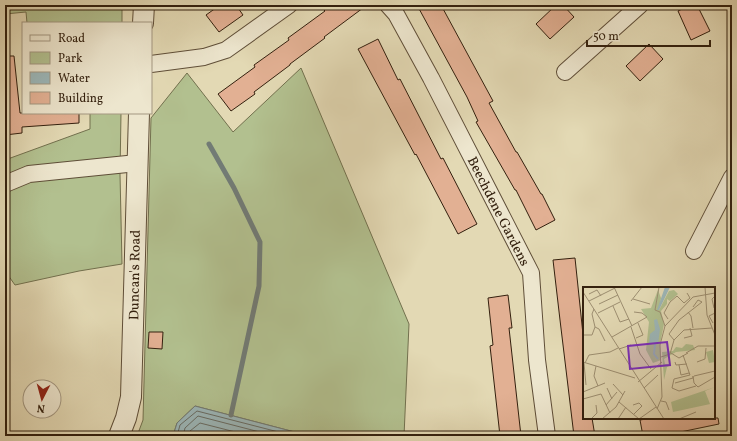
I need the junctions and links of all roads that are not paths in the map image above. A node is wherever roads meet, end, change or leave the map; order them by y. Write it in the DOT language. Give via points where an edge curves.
graph roads {
  1 [pos="144,5"];
  2 [pos="289,5"];
  3 [pos="388,5"];
  4 [pos="640,5"];
  5 [pos="143,22"];
  6 [pos="152,64"];
  7 [pos="565,72"];
  8 [pos="139,114"];
  9 [pos="137,163"];
  10 [pos="732,177"];
  11 [pos="5,184"];
  12 [pos="694,251"];
  13 [pos="119,436"];
  14 [pos="547,436"];
  1 -- 5 [label="street"];
  2 -- 6 [label="street" via="226,50 204,57"];
  3 -- 14 [label="street, Beechdene Gardens" via="396,14 431,78 531,273 537,360"];
  4 -- 7 [label="street"];
  8 -- 9 [label="street, Duncan's Road"];
  9 -- 11 [label="street" via="29,174"];
  9 -- 13 [label="street, Duncan's Road" via="131,397"];
  10 -- 12 [label="street"];
}
